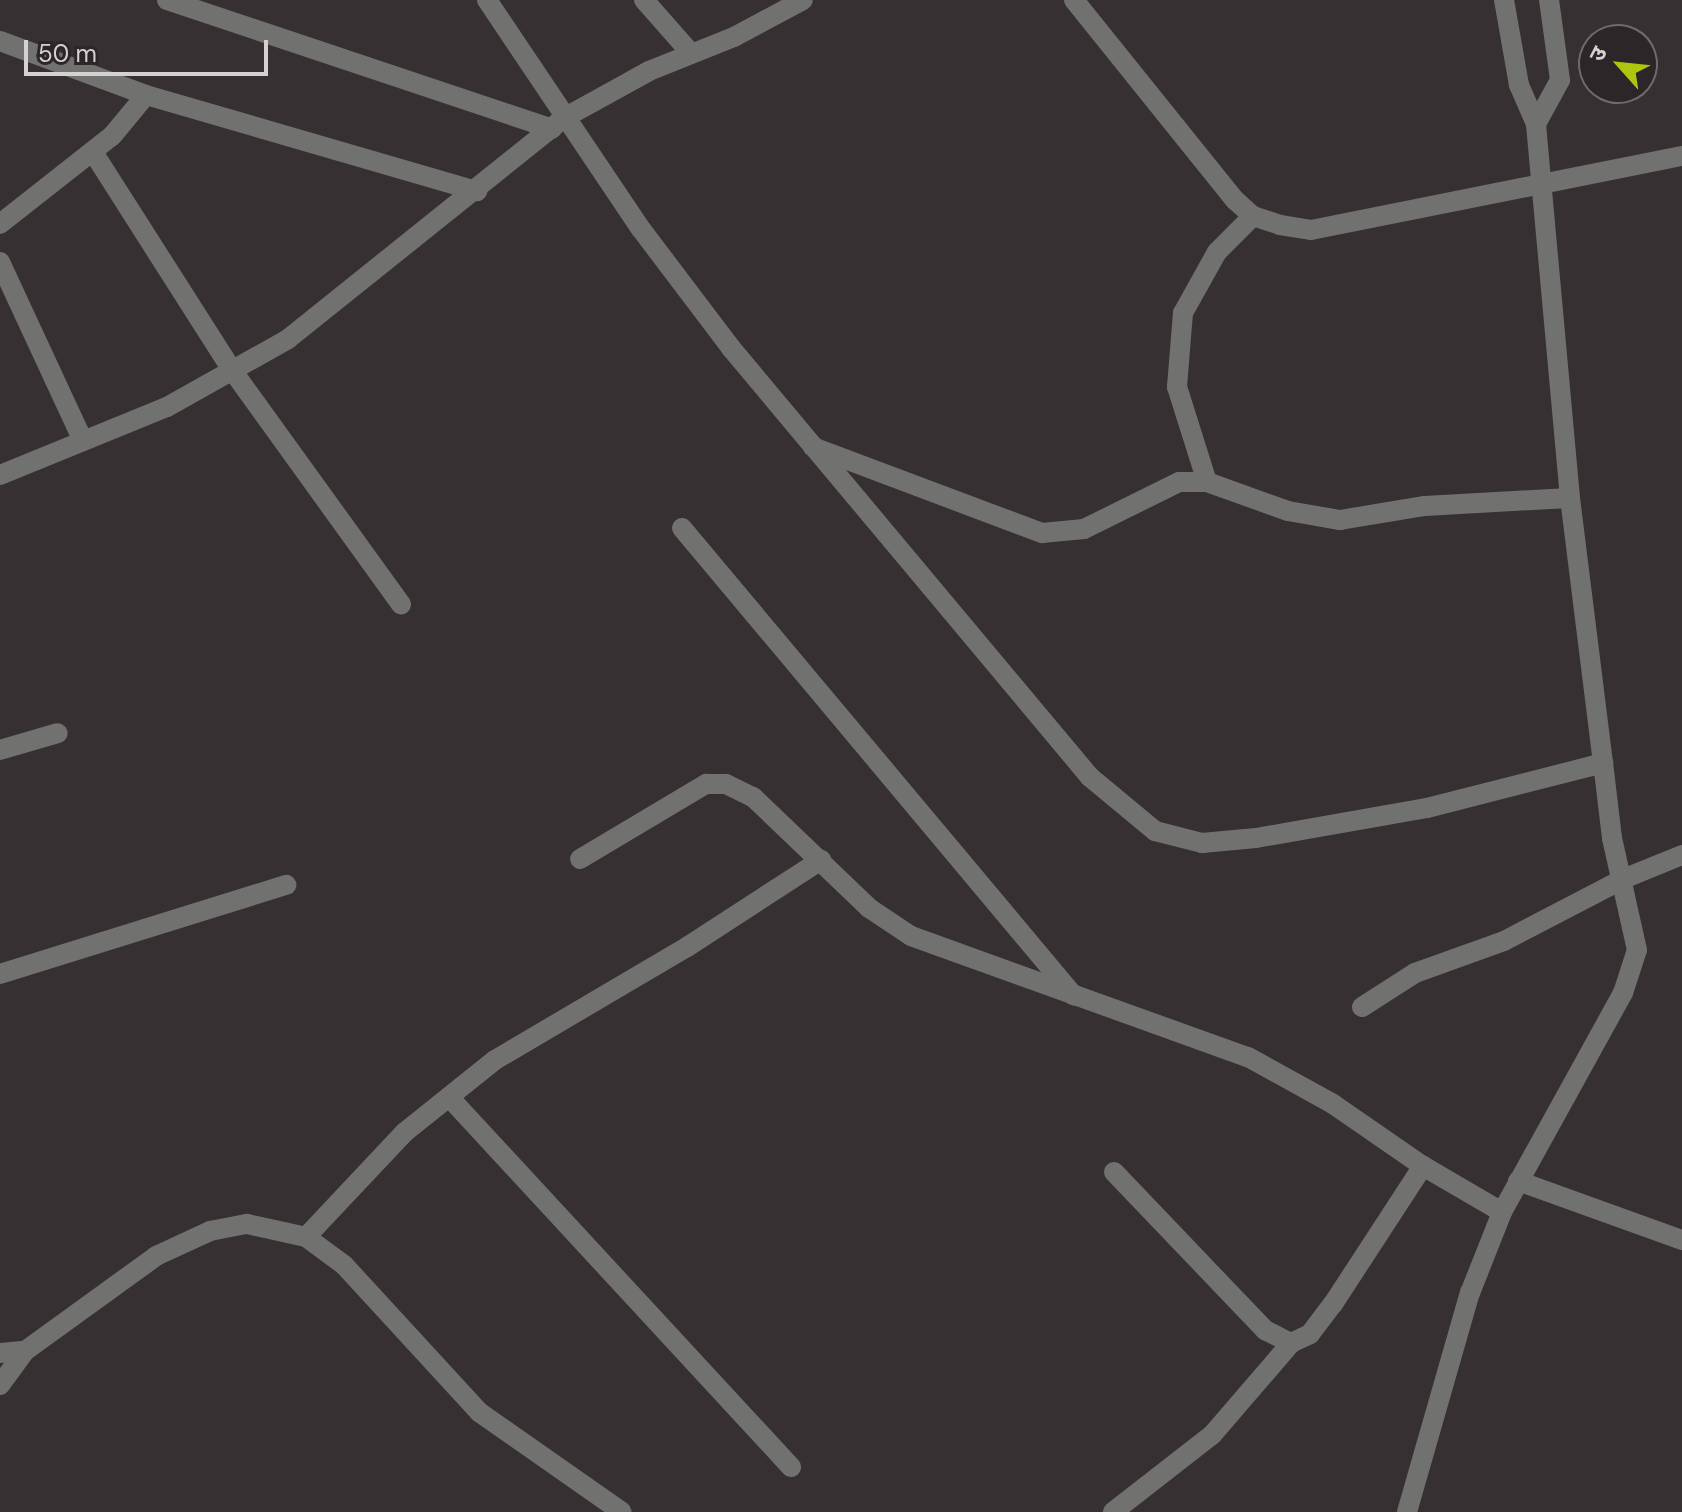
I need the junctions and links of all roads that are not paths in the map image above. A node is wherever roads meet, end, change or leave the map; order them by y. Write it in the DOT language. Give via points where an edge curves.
graph roads {
  1 [pos="167,0"];
  2 [pos="487,0"];
  3 [pos="644,0"];
  4 [pos="803,0"];
  5 [pos="1074,0"];
  6 [pos="1504,0"];
  7 [pos="1549,0"];
  8 [pos="0,41"];
  9 [pos="689,51"];
  10 [pos="146,95"];
  11 [pos="1536,124"];
  12 [pos="552,129"];
  13 [pos="93,152"];
  14 [pos="1682,156"];
  15 [pos="1543,180"];
  16 [pos="477,191"];
  17 [pos="1253,216"];
  18 [pos="0,224"];
  19 [pos="0,262"];
  20 [pos="232,370"];
  21 [pos="83,441"];
  22 [pos="812,447"];
  23 [pos="0,475"];
  24 [pos="1207,482"];
  25 [pos="1570,498"];
  26 [pos="682,528"];
  27 [pos="401,604"];
  28 [pos="58,733"];
  29 [pos="0,750"];
  30 [pos="1603,763"];
  31 [pos="1682,855"];
  32 [pos="580,859"];
  33 [pos="821,860"];
  34 [pos="1623,879"];
  35 [pos="286,885"];
  36 [pos="0,974"];
  37 [pos="1074,996"];
  38 [pos="1362,1007"];
  39 [pos="449,1097"];
  40 [pos="1423,1166"];
  41 [pos="1114,1172"];
  42 [pos="1518,1181"];
  43 [pos="1502,1212"];
  44 [pos="306,1237"];
  45 [pos="1682,1240"];
  46 [pos="1291,1343"];
  47 [pos="25,1351"];
  48 [pos="0,1353"];
  49 [pos="0,1385"];
  50 [pos="791,1467"];
  51 [pos="622,1512"];
  52 [pos="1113,1512"];
  53 [pos="1407,1512"];
  1 -- 12 [label="street"];
  2 -- 12 [label="street"];
  3 -- 9 [label="street"];
  4 -- 9 [label="street" via="734,37"];
  5 -- 17 [label="street" via="1134,81"];
  6 -- 11 [label="street" via="1519,85"];
  7 -- 11 [label="street" via="1560,80"];
  8 -- 10 [label="street"];
  9 -- 12 [label="street"];
  10 -- 13 [label="street"];
  10 -- 16 [label="street"];
  11 -- 15 [label="street"];
  12 -- 16 [label="street"];
  12 -- 22 [label="street"];
  13 -- 18 [label="street"];
  13 -- 20 [label="street"];
  14 -- 15 [label="street"];
  15 -- 17 [label="street" via="1311,230"];
  15 -- 25 [label="street"];
  16 -- 20 [label="street" via="288,339"];
  17 -- 24 [label="street" via="1217,252 1183,313 1177,387"];
  19 -- 21 [label="street"];
  20 -- 21 [label="street" via="167,407"];
  20 -- 27 [label="street"];
  21 -- 23 [label="street"];
  22 -- 24 [label="street" via="1042,533 1084,529 1179,482"];
  22 -- 30 [label="street" via="1090,777 1155,831 1202,843 1256,838 1427,808"];
  24 -- 25 [label="street" via="1288,511 1340,520 1425,506"];
  25 -- 30 [label="street"];
  26 -- 37 [label="street"];
  28 -- 29 [label="street"];
  30 -- 34 [label="street"];
  31 -- 34 [label="street"];
  32 -- 33 [label="street" via="706,784 726,784 753,797"];
  33 -- 37 [label="street" via="869,908 911,936"];
  33 -- 39 [label="street" via="687,947 495,1060"];
  34 -- 38 [label="street" via="1504,941 1415,973"];
  34 -- 42 [label="street" via="1637,950 1623,993"];
  35 -- 36 [label="street"];
  37 -- 40 [label="street" via="1248,1057 1333,1104"];
  39 -- 44 [label="street" via="405,1132"];
  39 -- 50 [label="street"];
  40 -- 43 [label="street"];
  40 -- 46 [label="street" via="1333,1304 1310,1334"];
  41 -- 46 [label="street" via="1265,1330"];
  42 -- 43 [label="street"];
  42 -- 45 [label="street"];
  43 -- 53 [label="street" via="1470,1293"];
  44 -- 47 [label="street" via="247,1224 210,1231 156,1256"];
  44 -- 51 [label="street" via="344,1265 479,1412"];
  46 -- 52 [label="street" via="1212,1435"];
  47 -- 48 [label="street"];
  47 -- 49 [label="street"];
}
